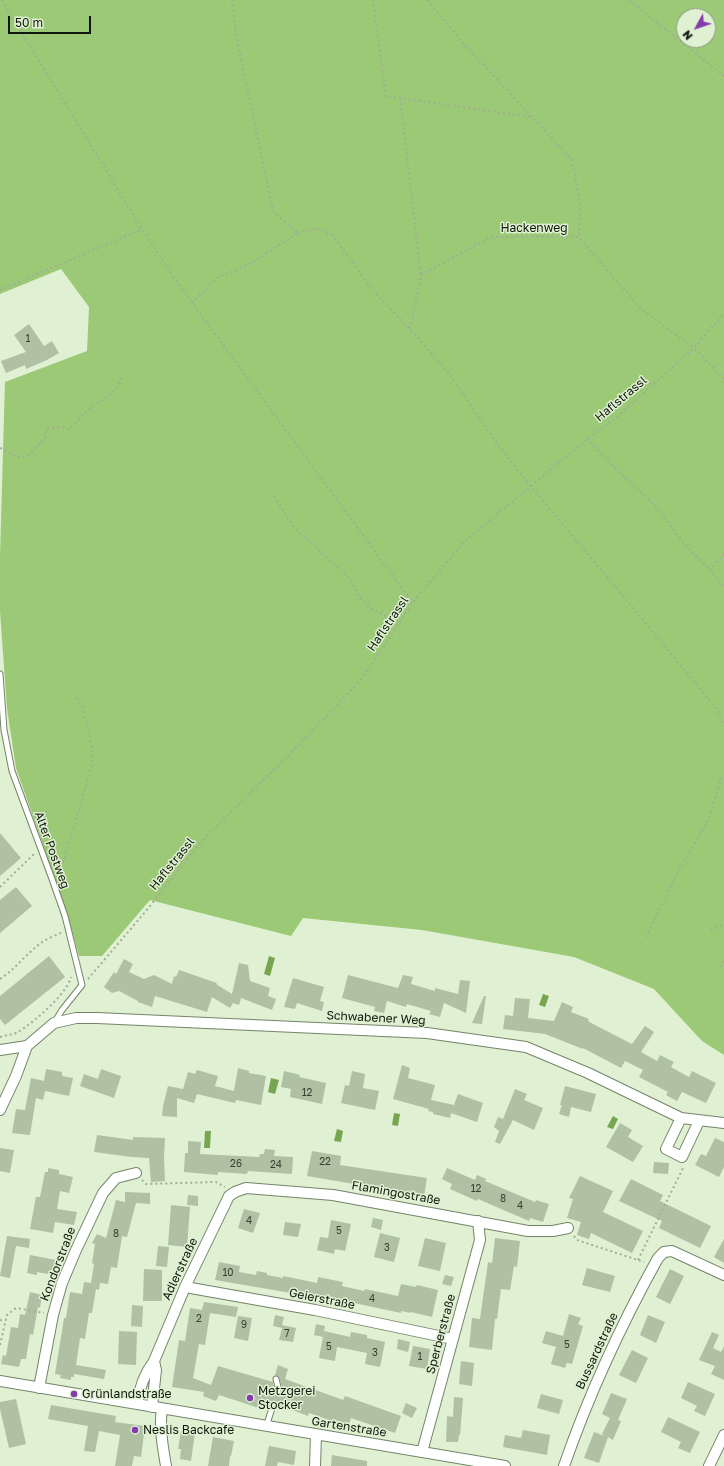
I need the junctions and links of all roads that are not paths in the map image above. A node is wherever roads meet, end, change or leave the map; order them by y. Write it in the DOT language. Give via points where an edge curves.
graph roads {
  1 [pos="0,674"];
  2 [pos="54,1023"];
  3 [pos="27,1046"];
  4 [pos="0,1050"];
  5 [pos="0,1110"];
  6 [pos="681,1118"];
  7 [pos="699,1121"];
  8 [pos="724,1124"];
  9 [pos="136,1173"];
  10 [pos="235,1192"];
  11 [pos="478,1221"];
  12 [pos="568,1228"];
  13 [pos="724,1275"];
  14 [pos="185,1287"];
  15 [pos="453,1339"];
  16 [pos="154,1361"];
  17 [pos="276,1379"];
  18 [pos="0,1381"];
  19 [pos="39,1388"];
  20 [pos="278,1391"];
  21 [pos="137,1404"];
  22 [pos="274,1404"];
  23 [pos="157,1408"];
  24 [pos="266,1427"];
  25 [pos="316,1435"];
  26 [pos="724,1435"];
  27 [pos="422,1452"];
  28 [pos="477,1464"];
  29 [pos="166,1466"];
  30 [pos="315,1466"];
  31 [pos="505,1466"];
  32 [pos="564,1466"];
  33 [pos="709,1466"];
  1 -- 2 [label="lane, Alter Postweg" via="4,730 12,770 65,916 82,985"];
  2 -- 3 [label="street"];
  2 -- 6 [label="street, Schwabener Weg" via="76,1018 153,1020 427,1033 521,1046 582,1070"];
  3 -- 4 [label="street"];
  3 -- 5 [label="street"];
  6 -- 7 [label="street, Schwabener Weg"];
  6 -- 7 [label="street" via="666,1149 682,1157"];
  7 -- 8 [label="street, Schwabener Weg"];
  9 -- 19 [label="street, Kondorstraße" via="116,1178 103,1193 82,1236 62,1283"];
  10 -- 11 [label="street, Flamingostraße" via="246,1188 333,1195"];
  10 -- 14 [label="street, Adlerstraße" via="229,1196"];
  11 -- 12 [label="street, Flamingostraße" via="528,1231"];
  11 -- 15 [label="street, Sperberstraße" via="480,1240"];
  13 -- 32 [label="street, Bussardstraße" via="677,1252 664,1252 658,1258 602,1368"];
  14 -- 15 [label="street, Geierstraße" via="315,1310"];
  14 -- 16 [label="street, Adlerstraße"];
  15 -- 27 [label="street, Sperberstraße"];
  16 -- 21 [label="street, Adlerstraße" via="149,1367"];
  16 -- 23 [label="street, Adlerstraße"];
  17 -- 20 [label="lane"];
  18 -- 19 [label="street, Gartenstraße"];
  19 -- 21 [label="street, Gartenstraße"];
  21 -- 23 [label="street, Gartenstraße"];
  22 -- 24 [label="lane"];
  23 -- 24 [label="street, Gartenstraße"];
  23 -- 29 [label="street, Adlerstraße" via="161,1415"];
  24 -- 25 [label="street, Gartenstraße"];
  25 -- 27 [label="street, Gartenstraße"];
  25 -- 30 [label="street"];
  26 -- 33 [label="street"];
  27 -- 28 [label="street, Gartenstraße"];
  28 -- 31 [label="street, Gartenstraße"];
}
